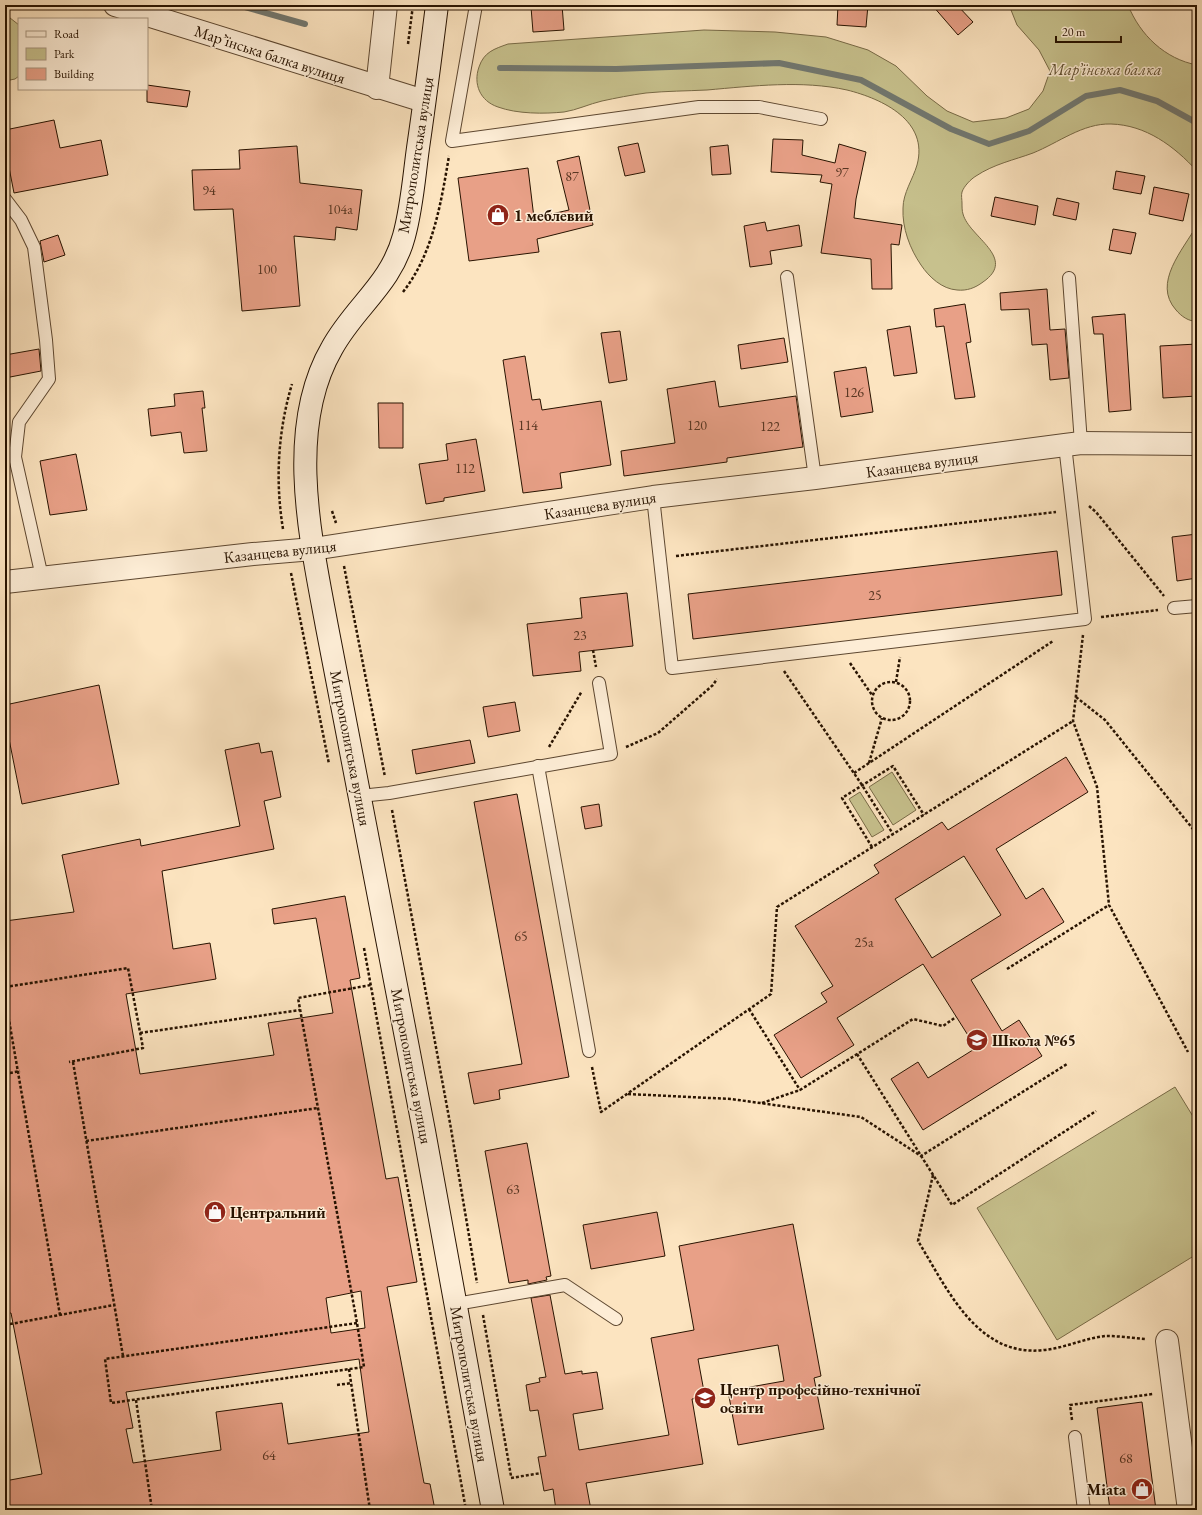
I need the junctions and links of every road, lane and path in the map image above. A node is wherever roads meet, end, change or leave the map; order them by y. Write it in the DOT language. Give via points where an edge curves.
graph roads {
  1 [pos="115,5"];
  2 [pos="386,5"];
  3 [pos="412,5"];
  4 [pos="437,5"];
  5 [pos="476,5"];
  6 [pos="407,50"];
  7 [pos="377,88"];
  8 [pos="424,101"];
  9 [pos="821,120"];
  10 [pos="452,141"];
  11 [pos="5,199"];
  12 [pos="787,277"];
  13 [pos="1069,278"];
  14 [pos="399,298"];
  15 [pos="293,380"];
  16 [pos="1073,444"];
  17 [pos="1197,444"];
  18 [pos="815,478"];
  19 [pos="1070,494"];
  20 [pos="653,497"];
  21 [pos="331,508"];
  22 [pos="1072,510"];
  23 [pos="336,524"];
  24 [pos="313,549"];
  25 [pos="287,551"];
  26 [pos="659,558"];
  27 [pos="343,563"];
  28 [pos="42,577"];
  29 [pos="5,582"];
  30 [pos="1197,606"];
  31 [pos="1174,608"];
  32 [pos="1085,619"];
  33 [pos="903,640"];
  34 [pos="839,648"];
  35 [pos="774,656"];
  36 [pos="727,661"];
  37 [pos="596,667"];
  38 [pos="595,679"];
  39 [pos="896,682"];
  40 [pos="584,687"];
  41 [pos="872,695"];
  42 [pos="1076,697"];
  43 [pos="882,718"];
  44 [pos="1073,721"];
  45 [pos="611,754"];
  46 [pos="869,763"];
  47 [pos="538,766"];
  48 [pos="330,767"];
  49 [pos="854,773"];
  50 [pos="862,785"];
  51 [pos="388,793"];
  52 [pos="360,796"];
  53 [pos="924,815"];
  54 [pos="893,834"];
  55 [pos="1197,834"];
  56 [pos="872,847"];
  57 [pos="1109,905"];
  58 [pos="364,946"];
  59 [pos="1007,969"];
  60 [pos="371,985"];
  61 [pos="5,987"];
  62 [pos="5,997"];
  63 [pos="749,1009"];
  64 [pos="300,1010"];
  65 [pos="956,1017"];
  66 [pos="140,1033"];
  67 [pos="589,1050"];
  68 [pos="1188,1052"];
  69 [pos="857,1054"];
  70 [pos="1067,1064"];
  71 [pos="19,1072"];
  72 [pos="5,1074"];
  73 [pos="800,1090"];
  74 [pos="627,1094"];
  75 [pos="761,1103"];
  76 [pos="318,1108"];
  77 [pos="1096,1111"];
  78 [pos="86,1141"];
  79 [pos="921,1156"];
  80 [pos="933,1175"];
  81 [pos="480,1300"];
  82 [pos="456,1304"];
  83 [pos="114,1305"];
  84 [pos="60,1315"];
  85 [pos="616,1319"];
  86 [pos="357,1323"];
  87 [pos="5,1325"];
  88 [pos="1167,1341"];
  89 [pos="123,1356"];
  90 [pos="349,1369"];
  91 [pos="352,1383"];
  92 [pos="337,1385"];
  93 [pos="1173,1391"];
  94 [pos="136,1400"];
  95 [pos="1070,1405"];
  96 [pos="1075,1437"];
  97 [pos="541,1473"];
  98 [pos="512,1478"];
  99 [pos="513,1484"];
  100 [pos="1191,1497"];
  101 [pos="152,1510"];
  102 [pos="370,1510"];
  103 [pos="466,1510"];
  104 [pos="493,1510"];
  105 [pos="1084,1510"];
  1 -- 7 [label="street, Мар’їнська балка вулиця"];
  2 -- 7 [label="street"];
  3 -- 6 [label="path"];
  4 -- 8 [label="street, Митрополитська вулиця"];
  5 -- 10 [label="lane"];
  7 -- 8 [label="street, Мар’їнська балка вулиця"];
  8 -- 24 [label="street, Митрополитська вулиця" via="404,236 394,263 332,348 316,383 309,418 306,454 306,488"];
  9 -- 10 [label="lane" via="759,107 699,107"];
  10 -- 14 [label="path" via="428,249 413,279"];
  11 -- 28 [label="lane" via="21,220 34,247 46,340 49,379 19,422 15,457"];
  12 -- 18 [label="lane"];
  13 -- 16 [label="lane"];
  15 -- 25 [label="path" via="283,413 278,482"];
  16 -- 17 [label="street, Казанцева вулиця"];
  16 -- 18 [label="street, Казанцева вулиця"];
  16 -- 19 [label="lane"];
  18 -- 20 [label="street, Казанцева вулиця"];
  19 -- 22 [label="lane"];
  19 -- 31 [label="path" via="1096,512"];
  20 -- 24 [label="street, Казанцева вулиця"];
  20 -- 26 [label="lane"];
  21 -- 23 [label="path"];
  22 -- 26 [label="path"];
  22 -- 32 [label="lane"];
  24 -- 25 [label="street, Казанцева вулиця"];
  24 -- 52 [label="street, Митрополитська вулиця"];
  25 -- 28 [label="street, Казанцева вулиця"];
  25 -- 48 [label="path"];
  26 -- 36 [label="lane" via="672,668"];
  27 -- 51 [label="path"];
  28 -- 29 [label="street, Казанцева вулиця"];
  30 -- 31 [label="lane"];
  31 -- 32 [label="path"];
  32 -- 33 [label="lane"];
  32 -- 42 [label="path"];
  32 -- 46 [label="path"];
  33 -- 34 [label="lane"];
  33 -- 39 [label="path"];
  34 -- 35 [label="lane"];
  34 -- 41 [label="path"];
  35 -- 36 [label="lane"];
  35 -- 49 [label="path"];
  36 -- 45 [label="path" via="713,685 658,733"];
  37 -- 38 [label="path"];
  38 -- 45 [label="lane"];
  39 -- 41 [label="path" via="884,682"];
  39 -- 43 [label="path" via="907,690 910,704 896,720"];
  40 -- 47 [label="path"];
  41 -- 43 [label="path" via="873,708"];
  42 -- 44 [label="path"];
  42 -- 55 [label="path" via="1105,720"];
  43 -- 46 [label="path"];
  44 -- 53 [label="path"];
  44 -- 57 [label="path" via="1097,787"];
  45 -- 47 [label="lane"];
  46 -- 49 [label="path"];
  47 -- 51 [label="lane"];
  47 -- 67 [label="lane"];
  49 -- 50 [label="path"];
  50 -- 53 [label="path" via="893,766"];
  50 -- 54 [label="path"];
  50 -- 56 [label="path" via="842,798"];
  51 -- 52 [label="lane"];
  51 -- 81 [label="path"];
  52 -- 82 [label="street, Митрополитська вулиця"];
  53 -- 54 [label="path"];
  54 -- 56 [label="path"];
  56 -- 63 [label="path" via="777,907 771,994"];
  57 -- 59 [label="path"];
  57 -- 68 [label="path"];
  58 -- 60 [label="path"];
  60 -- 64 [label="path" via="298,998"];
  60 -- 103 [label="path"];
  61 -- 66 [label="path" via="128,968"];
  62 -- 71 [label="path"];
  63 -- 73 [label="path"];
  63 -- 74 [label="path"];
  64 -- 66 [label="path"];
  64 -- 76 [label="path"];
  65 -- 69 [label="path" via="943,1026 913,1019"];
  66 -- 78 [label="path" via="143,1048 71,1062"];
  67 -- 74 [label="path" via="601,1112"];
  69 -- 73 [label="path"];
  69 -- 79 [label="path"];
  70 -- 79 [label="path"];
  71 -- 72 [label="path"];
  71 -- 84 [label="path"];
  73 -- 75 [label="path"];
  74 -- 75 [label="path"];
  75 -- 79 [label="path" via="861,1117"];
  76 -- 78 [label="path"];
  76 -- 86 [label="path"];
  77 -- 80 [label="path" via="952,1205"];
  78 -- 83 [label="path"];
  79 -- 80 [label="path"];
  80 -- 88 [label="path" via="918,1241 961,1310 983,1333 996,1342 1011,1347 1042,1351 1106,1336"];
  81 -- 82 [label="lane"];
  81 -- 85 [label="lane" via="565,1284"];
  81 -- 98 [label="path"];
  82 -- 104 [label="street, Митрополитська вулиця"];
  83 -- 84 [label="path"];
  83 -- 89 [label="path"];
  84 -- 87 [label="path"];
  86 -- 89 [label="path"];
  86 -- 90 [label="path" via="364,1367"];
  88 -- 93 [label="street"];
  89 -- 94 [label="path" via="105,1359 111,1403"];
  90 -- 91 [label="path"];
  90 -- 94 [label="path"];
  91 -- 92 [label="path"];
  91 -- 102 [label="path"];
  93 -- 95 [label="path"];
  93 -- 100 [label="street"];
  94 -- 101 [label="path"];
  96 -- 105 [label="lane"];
  97 -- 98 [label="path"];
  98 -- 99 [label="path"];
}
